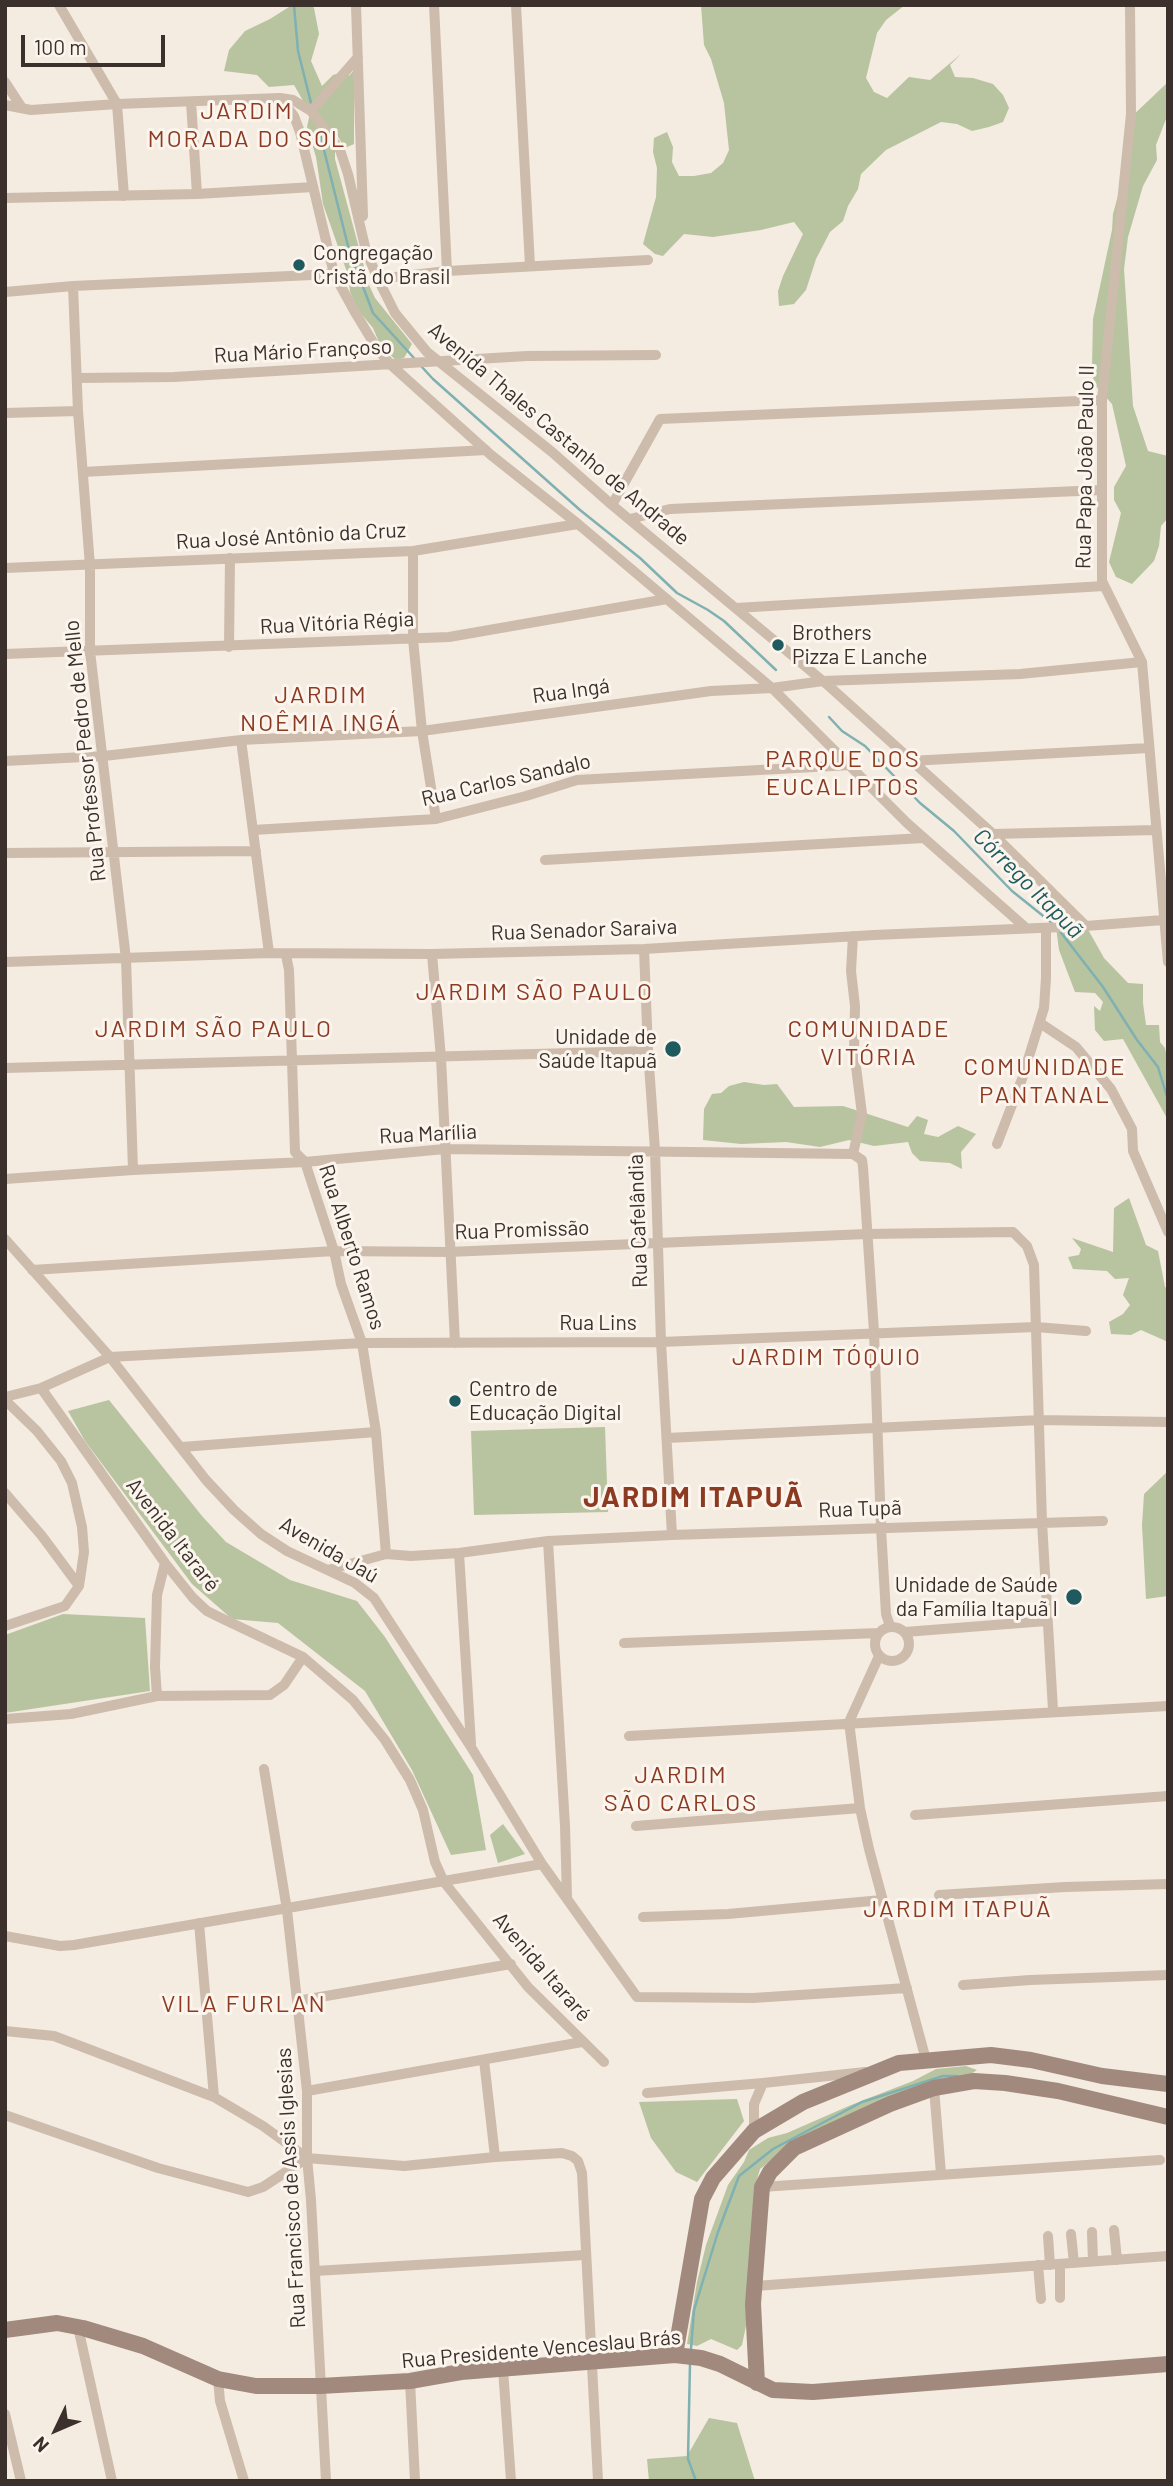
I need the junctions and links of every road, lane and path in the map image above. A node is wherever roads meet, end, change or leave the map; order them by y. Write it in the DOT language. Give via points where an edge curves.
graph roads {
  1 [pos="60,5"];
  2 [pos="356,5"];
  3 [pos="434,5"];
  4 [pos="516,5"];
  5 [pos="1130,5"];
  6 [pos="358,57"];
  7 [pos="5,82"];
  8 [pos="280,98"];
  9 [pos="191,102"];
  10 [pos="117,104"];
  11 [pos="5,105"];
  12 [pos="22,108"];
  13 [pos="311,111"];
  14 [pos="313,187"];
  15 [pos="197,194"];
  16 [pos="124,196"];
  17 [pos="5,198"];
  18 [pos="366,251"];
  19 [pos="648,260"];
  20 [pos="530,266"];
  21 [pos="447,271"];
  22 [pos="334,274"];
  23 [pos="378,279"];
  24 [pos="73,286"];
  25 [pos="5,292"];
  26 [pos="656,355"];
  27 [pos="437,361"];
  28 [pos="391,365"];
  29 [pos="77,378"];
  30 [pos="1102,400"];
  31 [pos="78,411"];
  32 [pos="5,412"];
  33 [pos="486,450"];
  34 [pos="83,472"];
  35 [pos="1101,490"];
  36 [pos="612,505"];
  37 [pos="630,519"];
  38 [pos="578,524"];
  39 [pos="413,551"];
  40 [pos="230,558"];
  41 [pos="90,566"];
  42 [pos="5,568"];
  43 [pos="1104,586"];
  44 [pos="667,599"];
  45 [pos="736,608"];
  46 [pos="413,639"];
  47 [pos="229,647"];
  48 [pos="90,651"];
  49 [pos="5,654"];
  50 [pos="1142,662"];
  51 [pos="823,681"];
  52 [pos="772,688"];
  53 [pos="422,731"];
  54 [pos="241,740"];
  55 [pos="1149,748"];
  56 [pos="104,756"];
  57 [pos="5,761"];
  58 [pos="910,761"];
  59 [pos="851,765"];
  60 [pos="436,819"];
  61 [pos="253,830"];
  62 [pos="1156,830"];
  63 [pos="993,834"];
  64 [pos="923,838"];
  65 [pos="256,851"];
  66 [pos="113,852"];
  67 [pos="5,853"];
  68 [pos="545,860"];
  69 [pos="1164,882"];
  70 [pos="1163,920"];
  71 [pos="1086,926"];
  72 [pos="1026,928"];
  73 [pos="1046,928"];
  74 [pos="853,936"];
  75 [pos="643,949"];
  76 [pos="269,953"];
  77 [pos="432,954"];
  78 [pos="286,955"];
  79 [pos="126,959"];
  80 [pos="5,961"];
  81 [pos="1168,962"];
  82 [pos="1040,1023"];
  83 [pos="648,1051"];
  84 [pos="441,1058"];
  85 [pos="291,1060"];
  86 [pos="131,1064"];
  87 [pos="5,1068"];
  88 [pos="997,1144"];
  89 [pos="445,1149"];
  90 [pos="655,1150"];
  91 [pos="853,1154"];
  92 [pos="306,1162"];
  93 [pos="133,1170"];
  94 [pos="5,1179"];
  95 [pos="1168,1233"];
  96 [pos="866,1234"];
  97 [pos="5,1239"];
  98 [pos="657,1243"];
  99 [pos="334,1251"];
  100 [pos="449,1252"];
  101 [pos="32,1270"];
  102 [pos="1036,1327"];
  103 [pos="1086,1331"];
  104 [pos="874,1332"];
  105 [pos="661,1342"];
  106 [pos="362,1343"];
  107 [pos="454,1343"];
  108 [pos="110,1357"];
  109 [pos="41,1388"];
  110 [pos="5,1399"];
  111 [pos="1040,1420"];
  112 [pos="1168,1422"];
  113 [pos="876,1429"];
  114 [pos="376,1432"];
  115 [pos="667,1438"];
  116 [pos="182,1447"];
  117 [pos="5,1493"];
  118 [pos="1103,1521"];
  119 [pos="1042,1522"];
  120 [pos="881,1528"];
  121 [pos="671,1535"];
  122 [pos="548,1541"];
  123 [pos="459,1553"];
  124 [pos="386,1554"];
  125 [pos="164,1563"];
  126 [pos="328,1570"];
  127 [pos="79,1586"];
  128 [pos="1046,1621"];
  129 [pos="5,1626"];
  130 [pos="890,1626"];
  131 [pos="905,1632"];
  132 [pos="878,1633"];
  133 [pos="624,1643"];
  134 [pos="879,1656"];
  135 [pos="303,1657"];
  136 [pos="158,1696"];
  137 [pos="1168,1706"];
  138 [pos="1053,1710"];
  139 [pos="5,1719"];
  140 [pos="849,1722"];
  141 [pos="629,1736"];
  142 [pos="471,1747"];
  143 [pos="264,1769"];
  144 [pos="1168,1796"];
  145 [pos="860,1808"];
  146 [pos="915,1815"];
  147 [pos="636,1825"];
  148 [pos="541,1864"];
  149 [pos="444,1882"];
  150 [pos="1168,1884"];
  151 [pos="939,1895"];
  152 [pos="567,1900"];
  153 [pos="882,1900"];
  154 [pos="287,1910"];
  155 [pos="643,1917"];
  156 [pos="199,1923"];
  157 [pos="5,1936"];
  158 [pos="512,1964"];
  159 [pos="1168,1975"];
  160 [pos="963,1985"];
  161 [pos="906,1988"];
  162 [pos="297,2001"];
  163 [pos="5,2031"];
  164 [pos="582,2042"];
  165 [pos="484,2060"];
  166 [pos="926,2060"];
  167 [pos="604,2062"];
  168 [pos="879,2070"];
  169 [pos="763,2083"];
  170 [pos="1168,2084"];
  171 [pos="934,2088"];
  172 [pos="307,2091"];
  173 [pos="647,2093"];
  174 [pos="214,2097"];
  175 [pos="5,2115"];
  176 [pos="1168,2116"];
  177 [pos="754,2131"];
  178 [pos="495,2157"];
  179 [pos="307,2158"];
  180 [pos="1160,2160"];
  181 [pos="942,2174"];
  182 [pos="762,2187"];
  183 [pos="1114,2230"];
  184 [pos="1092,2232"];
  185 [pos="1071,2234"];
  186 [pos="1048,2236"];
  187 [pos="585,2255"];
  188 [pos="1168,2256"];
  189 [pos="1117,2260"];
  190 [pos="1093,2262"];
  191 [pos="1074,2263"];
  192 [pos="1049,2265"];
  193 [pos="315,2271"];
  194 [pos="755,2286"];
  195 [pos="1041,2298"];
  196 [pos="1059,2298"];
  197 [pos="78,2327"];
  198 [pos="5,2330"];
  199 [pos="687,2357"];
  200 [pos="593,2362"];
  201 [pos="1168,2364"];
  202 [pos="503,2369"];
  203 [pos="218,2379"];
  204 [pos="410,2381"];
  205 [pos="757,2383"];
  206 [pos="320,2386"];
  207 [pos="5,2414"];
  208 [pos="21,2481"];
  209 [pos="112,2481"];
  210 [pos="244,2481"];
  211 [pos="326,2481"];
  212 [pos="415,2481"];
  213 [pos="511,2481"];
  214 [pos="598,2481"];
  1 -- 10 [label="street"];
  2 -- 6 [label="street"];
  3 -- 21 [label="street"];
  4 -- 20 [label="street"];
  5 -- 30 [label="street, Rua Papa João Paulo II" via="1131,114"];
  6 -- 13 [label="street"];
  6 -- 18 [label="street"];
  7 -- 12 [label="street"];
  8 -- 9 [label="street"];
  8 -- 13 [label="street"];
  8 -- 14 [label="street" via="300,132"];
  9 -- 10 [label="street"];
  9 -- 15 [label="street"];
  10 -- 12 [label="street"];
  10 -- 16 [label="street"];
  11 -- 12 [label="street"];
  13 -- 18 [label="street, Avenida Thales Castanho de Andrade" via="340,150"];
  14 -- 15 [label="street"];
  14 -- 22 [label="street"];
  15 -- 16 [label="street"];
  16 -- 17 [label="street"];
  18 -- 23 [label="street, Avenida Thales Castanho de Andrade"];
  19 -- 20 [label="street"];
  20 -- 21 [label="street"];
  21 -- 23 [label="street"];
  22 -- 24 [label="street"];
  22 -- 28 [label="street"];
  23 -- 27 [label="street, Avenida Thales Castanho de Andrade" via="395,313"];
  24 -- 25 [label="street"];
  24 -- 29 [label="street, Rua Professor Pedro de Mello"];
  26 -- 27 [label="street, Rua Mário Françoso"];
  27 -- 28 [label="street, Rua Mário Françoso"];
  27 -- 36 [label="street, Avenida Thales Castanho de Andrade"];
  28 -- 29 [label="street, Rua Mário Françoso"];
  28 -- 33 [label="street"];
  29 -- 31 [label="street, Rua Professor Pedro de Mello"];
  30 -- 35 [label="street, Rua Papa João Paulo II"];
  30 -- 36 [label="street" via="660,419"];
  31 -- 32 [label="street"];
  31 -- 34 [label="street, Rua Professor Pedro de Mello"];
  33 -- 34 [label="street"];
  33 -- 38 [label="street"];
  34 -- 41 [label="street, Rua Professor Pedro de Mello"];
  35 -- 37 [label="street" via="670,509"];
  35 -- 43 [label="street, Rua Papa João Paulo II"];
  36 -- 37 [label="street, Avenida Thales Castanho de Andrade"];
  37 -- 45 [label="street, Avenida Thales Castanho de Andrade"];
  38 -- 39 [label="street, Rua José Antônio da Cruz"];
  38 -- 44 [label="street"];
  39 -- 40 [label="street, Rua José Antônio da Cruz"];
  39 -- 46 [label="street"];
  40 -- 41 [label="street, Rua José Antônio da Cruz"];
  40 -- 47 [label="street"];
  41 -- 42 [label="street, Rua José Antônio da Cruz"];
  41 -- 48 [label="street, Rua Professor Pedro de Mello"];
  43 -- 45 [label="street"];
  43 -- 50 [label="street, Rua Papa João Paulo II"];
  44 -- 46 [label="street, Rua Vitória Régia" via="449,638"];
  44 -- 52 [label="street"];
  45 -- 51 [label="street, Avenida Thales Castanho de Andrade"];
  46 -- 47 [label="street, Rua Vitória Régia"];
  46 -- 53 [label="street"];
  47 -- 48 [label="street, Rua Vitória Régia"];
  48 -- 49 [label="street, Rua Vitória Régia"];
  48 -- 56 [label="street, Rua Professor Pedro de Mello"];
  50 -- 51 [label="street, Rua Ingá" via="1020,674"];
  50 -- 55 [label="street, Rua Papa João Paulo II"];
  51 -- 52 [label="street, Rua Ingá"];
  51 -- 58 [label="street, Avenida Thales Castanho de Andrade"];
  52 -- 53 [label="street, Rua Ingá" via="711,691"];
  52 -- 59 [label="street"];
  53 -- 54 [label="street, Rua Ingá"];
  53 -- 60 [label="street"];
  54 -- 56 [label="street, Rua Ingá"];
  54 -- 61 [label="street"];
  55 -- 58 [label="street"];
  55 -- 62 [label="street, Rua Papa João Paulo II"];
  56 -- 57 [label="street, Rua Ingá"];
  56 -- 66 [label="street, Rua Professor Pedro de Mello"];
  58 -- 63 [label="street, Avenida Thales Castanho de Andrade"];
  59 -- 60 [label="street, Rua Carlos Sandalo" via="577,780"];
  59 -- 64 [label="street"];
  60 -- 61 [label="street, Rua Carlos Sandalo"];
  61 -- 65 [label="street"];
  62 -- 63 [label="street"];
  62 -- 69 [label="street, Rua Papa João Paulo II"];
  63 -- 71 [label="street, Avenida Thales Castanho de Andrade"];
  64 -- 68 [label="street"];
  64 -- 72 [label="street"];
  65 -- 66 [label="street"];
  65 -- 76 [label="street"];
  66 -- 67 [label="street"];
  66 -- 79 [label="street, Rua Professor Pedro de Mello"];
  69 -- 70 [label="street, Rua Papa João Paulo II"];
  70 -- 71 [label="street, Rua Senador Saraiva"];
  70 -- 81 [label="street, Rua Papa João Paulo II"];
  71 -- 73 [label="street, Rua Senador Saraiva"];
  72 -- 73 [label="street, Rua Senador Saraiva"];
  72 -- 74 [label="street, Rua Senador Saraiva"];
  73 -- 82 [label="street"];
  74 -- 75 [label="street, Rua Senador Saraiva"];
  74 -- 91 [label="street" via="854,1051 862,1115"];
  75 -- 77 [label="street, Rua Senador Saraiva"];
  75 -- 83 [label="street, Rua Cafelândia"];
  76 -- 78 [label="street, Rua Senador Saraiva"];
  76 -- 79 [label="street, Rua Senador Saraiva"];
  77 -- 78 [label="street, Rua Senador Saraiva"];
  77 -- 84 [label="street"];
  78 -- 85 [label="street, Rua Alberto Ramos"];
  79 -- 80 [label="street, Rua Senador Saraiva"];
  79 -- 86 [label="street, Rua Professor Pedro de Mello"];
  82 -- 88 [label="street"];
  82 -- 95 [label="street" via="1076,1046 1111,1089 1132,1129 1133,1151"];
  83 -- 84 [label="street"];
  83 -- 90 [label="street, Rua Cafelândia"];
  84 -- 85 [label="street"];
  84 -- 89 [label="street"];
  85 -- 86 [label="street"];
  85 -- 92 [label="street, Rua Alberto Ramos" via="295,1152"];
  86 -- 87 [label="street"];
  86 -- 93 [label="street, Rua Professor Pedro de Mello"];
  89 -- 90 [label="street, Rua Marília"];
  89 -- 92 [label="street, Rua Marília"];
  89 -- 100 [label="street"];
  90 -- 91 [label="street, Rua Marília"];
  90 -- 98 [label="street, Rua Cafelândia"];
  91 -- 96 [label="street" via="862,1160"];
  92 -- 93 [label="street, Rua Marília"];
  92 -- 99 [label="street, Rua Alberto Ramos"];
  93 -- 94 [label="street, Rua Marília"];
  96 -- 98 [label="street, Rua Promissão"];
  96 -- 102 [label="street, Rua Promissão" via="1013,1232 1032,1256"];
  96 -- 104 [label="street"];
  97 -- 101 [label="street, Avenida Jaú"];
  98 -- 100 [label="street, Rua Promissão"];
  98 -- 105 [label="street, Rua Cafelândia"];
  99 -- 100 [label="street, Rua Promissão"];
  99 -- 101 [label="street, Rua Promissão"];
  99 -- 106 [label="street, Rua Alberto Ramos"];
  100 -- 107 [label="street"];
  101 -- 108 [label="street, Avenida Jaú"];
  102 -- 103 [label="street, Rua Lins"];
  102 -- 104 [label="street, Rua Lins"];
  102 -- 111 [label="street"];
  104 -- 105 [label="street, Rua Lins"];
  104 -- 113 [label="street"];
  105 -- 107 [label="street, Rua Lins"];
  105 -- 115 [label="street, Rua Cafelândia"];
  106 -- 107 [label="street, Rua Lins"];
  106 -- 108 [label="street, Rua Lins"];
  106 -- 114 [label="street, Rua Alberto Ramos"];
  108 -- 109 [label="street"];
  108 -- 116 [label="street, Avenida Jaú"];
  109 -- 110 [label="street"];
  109 -- 125 [label="street, Avenida Itararé"];
  110 -- 127 [label="street" via="53,1451 72,1483 84,1552"];
  111 -- 112 [label="street"];
  111 -- 113 [label="street"];
  111 -- 119 [label="street"];
  113 -- 115 [label="street"];
  113 -- 120 [label="street"];
  114 -- 116 [label="street"];
  114 -- 124 [label="street, Rua Alberto Ramos"];
  115 -- 121 [label="street, Rua Cafelândia"];
  116 -- 126 [label="street, Avenida Jaú" via="206,1480 261,1534"];
  117 -- 127 [label="street"];
  118 -- 119 [label="street, Rua Tupã"];
  119 -- 120 [label="street, Rua Tupã"];
  119 -- 128 [label="street"];
  120 -- 121 [label="street, Rua Tupã"];
  120 -- 130 [label="street"];
  121 -- 122 [label="street, Rua Tupã"];
  122 -- 123 [label="street, Rua Tupã"];
  122 -- 152 [label="street"];
  123 -- 124 [label="street, Rua Tupã"];
  123 -- 142 [label="street"];
  124 -- 126 [label="street, Rua Tupã"];
  125 -- 135 [label="street, Avenida Itararé" via="207,1611"];
  125 -- 136 [label="street" via="157,1595"];
  126 -- 142 [label="street, Avenida Jaú" via="374,1598"];
  127 -- 129 [label="street" via="65,1606"];
  128 -- 131 [label="street"];
  128 -- 138 [label="street"];
  130 -- 131 [label="street"];
  130 -- 132 [label="street"];
  131 -- 134 [label="street" via="909,1647 903,1657 893,1661"];
  132 -- 133 [label="street"];
  132 -- 134 [label="street"];
  134 -- 140 [label="street"];
  135 -- 136 [label="street" via="284,1685 270,1695"];
  135 -- 149 [label="street, Avenida Itararé" via="353,1700 401,1764 423,1810"];
  136 -- 139 [label="street" via="71,1714"];
  137 -- 138 [label="street"];
  138 -- 140 [label="street"];
  140 -- 141 [label="street"];
  140 -- 145 [label="street"];
  142 -- 148 [label="street, Avenida Jaú"];
  143 -- 154 [label="street, Rua Francisco de Assis Iglesias"];
  144 -- 146 [label="street"];
  145 -- 147 [label="street"];
  145 -- 153 [label="street"];
  148 -- 149 [label="street"];
  148 -- 152 [label="street, Avenida Jaú"];
  149 -- 154 [label="street"];
  149 -- 158 [label="street, Avenida Itararé"];
  150 -- 151 [label="street"];
  152 -- 161 [label="street, Avenida Jaú" via="637,1997 753,1998"];
  153 -- 155 [label="street"];
  153 -- 161 [label="street"];
  154 -- 156 [label="street"];
  154 -- 162 [label="street, Rua Francisco de Assis Iglesias"];
  156 -- 157 [label="street" via="75,1945"];
  156 -- 174 [label="street"];
  158 -- 162 [label="street"];
  158 -- 164 [label="street, Avenida Itararé"];
  159 -- 160 [label="street"];
  161 -- 166 [label="street"];
  162 -- 172 [label="street, Rua Francisco de Assis Iglesias"];
  163 -- 174 [label="street" via="54,2036"];
  164 -- 165 [label="street"];
  164 -- 167 [label="street, Avenida Itararé"];
  165 -- 172 [label="street"];
  165 -- 178 [label="street"];
  166 -- 168 [label="street"];
  166 -- 170 [label="street" via="991,2055"];
  168 -- 169 [label="street"];
  168 -- 177 [label="street" via="803,2102"];
  169 -- 173 [label="street"];
  169 -- 177 [label="street" via="754,2104"];
  171 -- 176 [label="street" via="974,2081 1005,2083"];
  171 -- 181 [label="street"];
  171 -- 182 [label="street" via="794,2148"];
  172 -- 179 [label="street, Rua Francisco de Assis Iglesias"];
  174 -- 179 [label="street"];
  175 -- 179 [label="street" via="158,2168 241,2191 263,2187"];
  177 -- 199 [label="street" via="718,2172 702,2199"];
  178 -- 179 [label="street" via="404,2166"];
  178 -- 187 [label="street" via="562,2153 576,2158 582,2173"];
  179 -- 193 [label="street, Rua Francisco de Assis Iglesias"];
  180 -- 181 [label="street"];
  181 -- 182 [label="street"];
  182 -- 194 [label="street"];
  183 -- 189 [label="street"];
  184 -- 190 [label="street"];
  185 -- 191 [label="street"];
  186 -- 192 [label="street"];
  187 -- 193 [label="street"];
  187 -- 200 [label="street"];
  188 -- 189 [label="street"];
  189 -- 190 [label="street"];
  190 -- 191 [label="street"];
  191 -- 192 [label="street"];
  192 -- 194 [label="street"];
  192 -- 195 [label="street"];
  192 -- 196 [label="street"];
  193 -- 206 [label="street, Rua Francisco de Assis Iglesias"];
  194 -- 205 [label="street"];
  197 -- 198 [label="street, Rua Presidente Venceslau Brás" via="57,2323"];
  197 -- 203 [label="street, Rua Presidente Venceslau Brás" via="143,2346"];
  197 -- 209 [label="street"];
  199 -- 200 [label="street, Rua Presidente Venceslau Brás"];
  199 -- 205 [label="street, Rua Presidente Venceslau Brás" via="720,2364"];
  200 -- 202 [label="street, Rua Presidente Venceslau Brás"];
  200 -- 214 [label="street"];
  201 -- 205 [label="street, Rua Presidente Venceslau Brás" via="813,2392 774,2390"];
  202 -- 204 [label="street, Rua Presidente Venceslau Brás"];
  202 -- 213 [label="street"];
  203 -- 206 [label="street, Rua Presidente Venceslau Brás" via="256,2386"];
  203 -- 210 [label="street"];
  204 -- 206 [label="street, Rua Presidente Venceslau Brás"];
  204 -- 212 [label="street"];
  206 -- 211 [label="street, Rua Francisco de Assis Iglesias"];
  207 -- 208 [label="street"];
}
